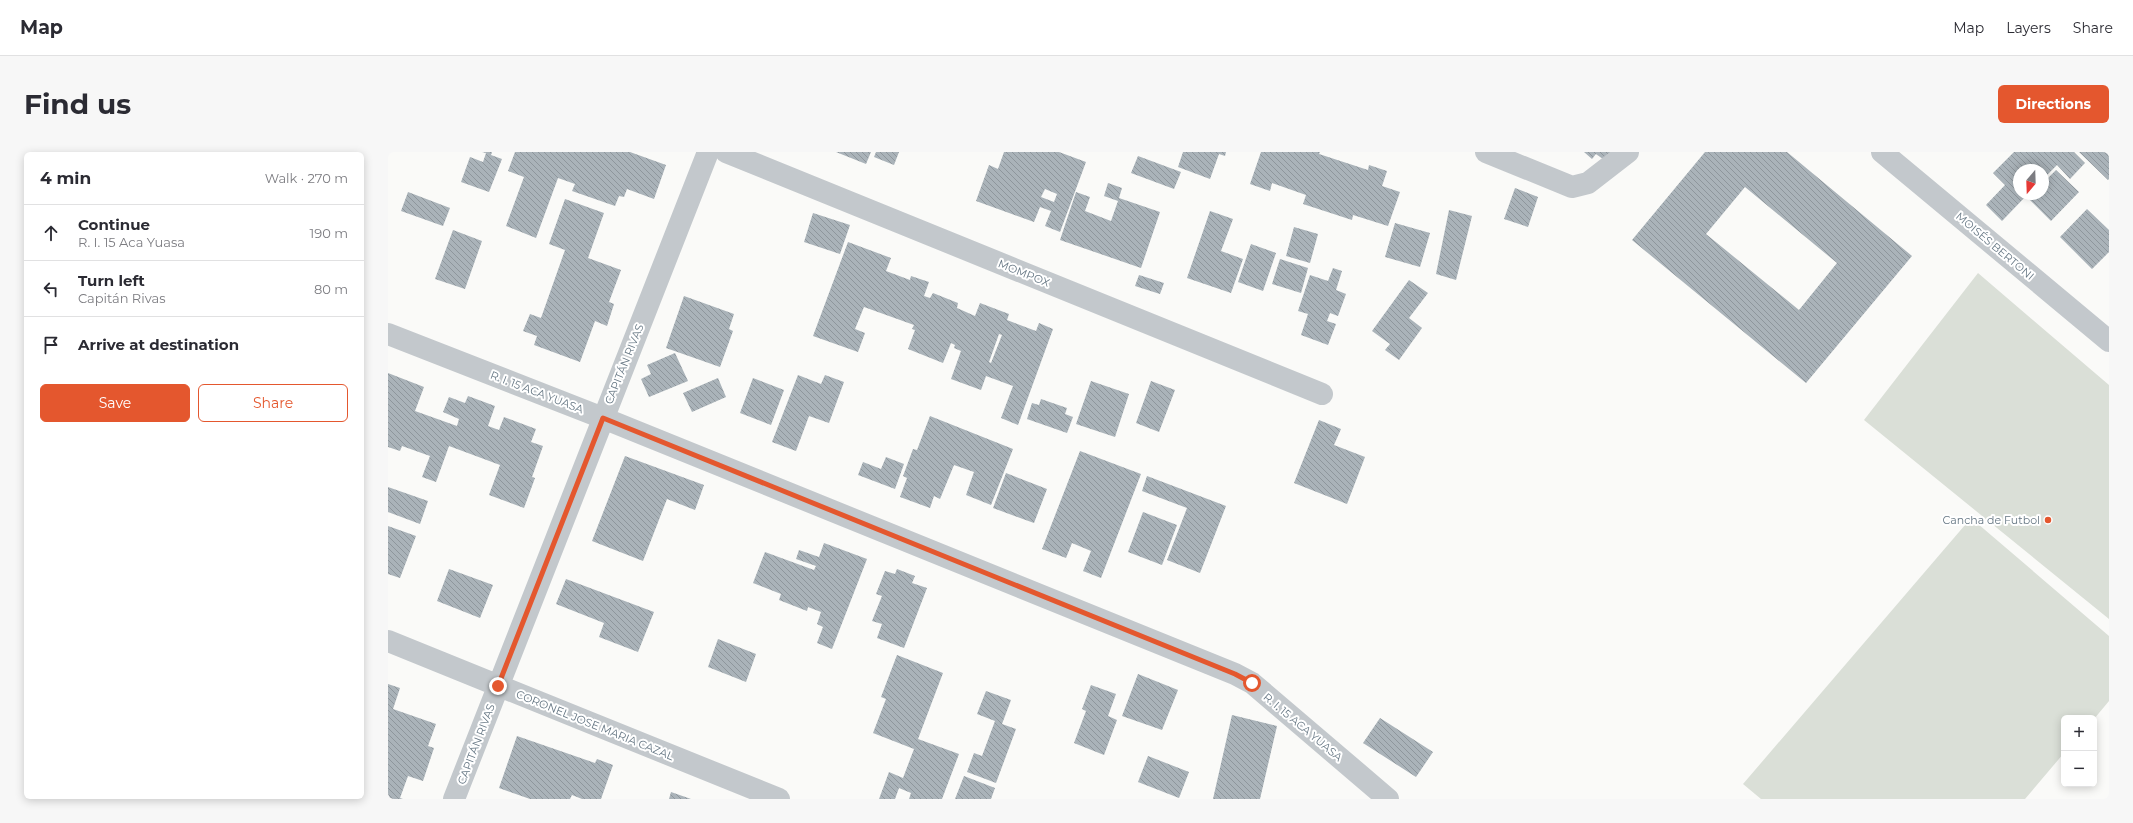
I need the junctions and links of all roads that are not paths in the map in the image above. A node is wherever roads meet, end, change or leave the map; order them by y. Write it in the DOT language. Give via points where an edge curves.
graph roads {
  1 [pos="708,152"];
  2 [pos="726,152"];
  3 [pos="1486,152"];
  4 [pos="1628,152"];
  5 [pos="1882,152"];
  6 [pos="388,334"];
  7 [pos="2109,341"];
  8 [pos="1322,394"];
  9 [pos="603,418"];
  10 [pos="388,642"];
  11 [pos="498,686"];
  12 [pos="756,795"];
  13 [pos="454,799"];
  14 [pos="779,799"];
  15 [pos="1388,799"];
  1 -- 9 [label="street, CAPITÁN RIVAS"];
  2 -- 8 [label="street, MOMPOX"];
  3 -- 4 [label="street" via="1572,187 1588,183"];
  5 -- 7 [label="street, MOISÉS BERTONI"];
  6 -- 9 [label="street, R. I. 15 ACA YUASA"];
  9 -- 11 [label="street, CAPITÁN RIVAS"];
  9 -- 15 [label="street, R. I. 15 ACA YUASA" via="1235,674 1252,683"];
  10 -- 11 [label="street, CORONEL JOSE MARIA CAZAL"];
  11 -- 12 [label="street, CORONEL JOSE MARIA CAZAL"];
  11 -- 13 [label="street, CAPITÁN RIVAS"];
  12 -- 14 [label="street, CORONEL JOSE MARIA CAZAL"];
}
